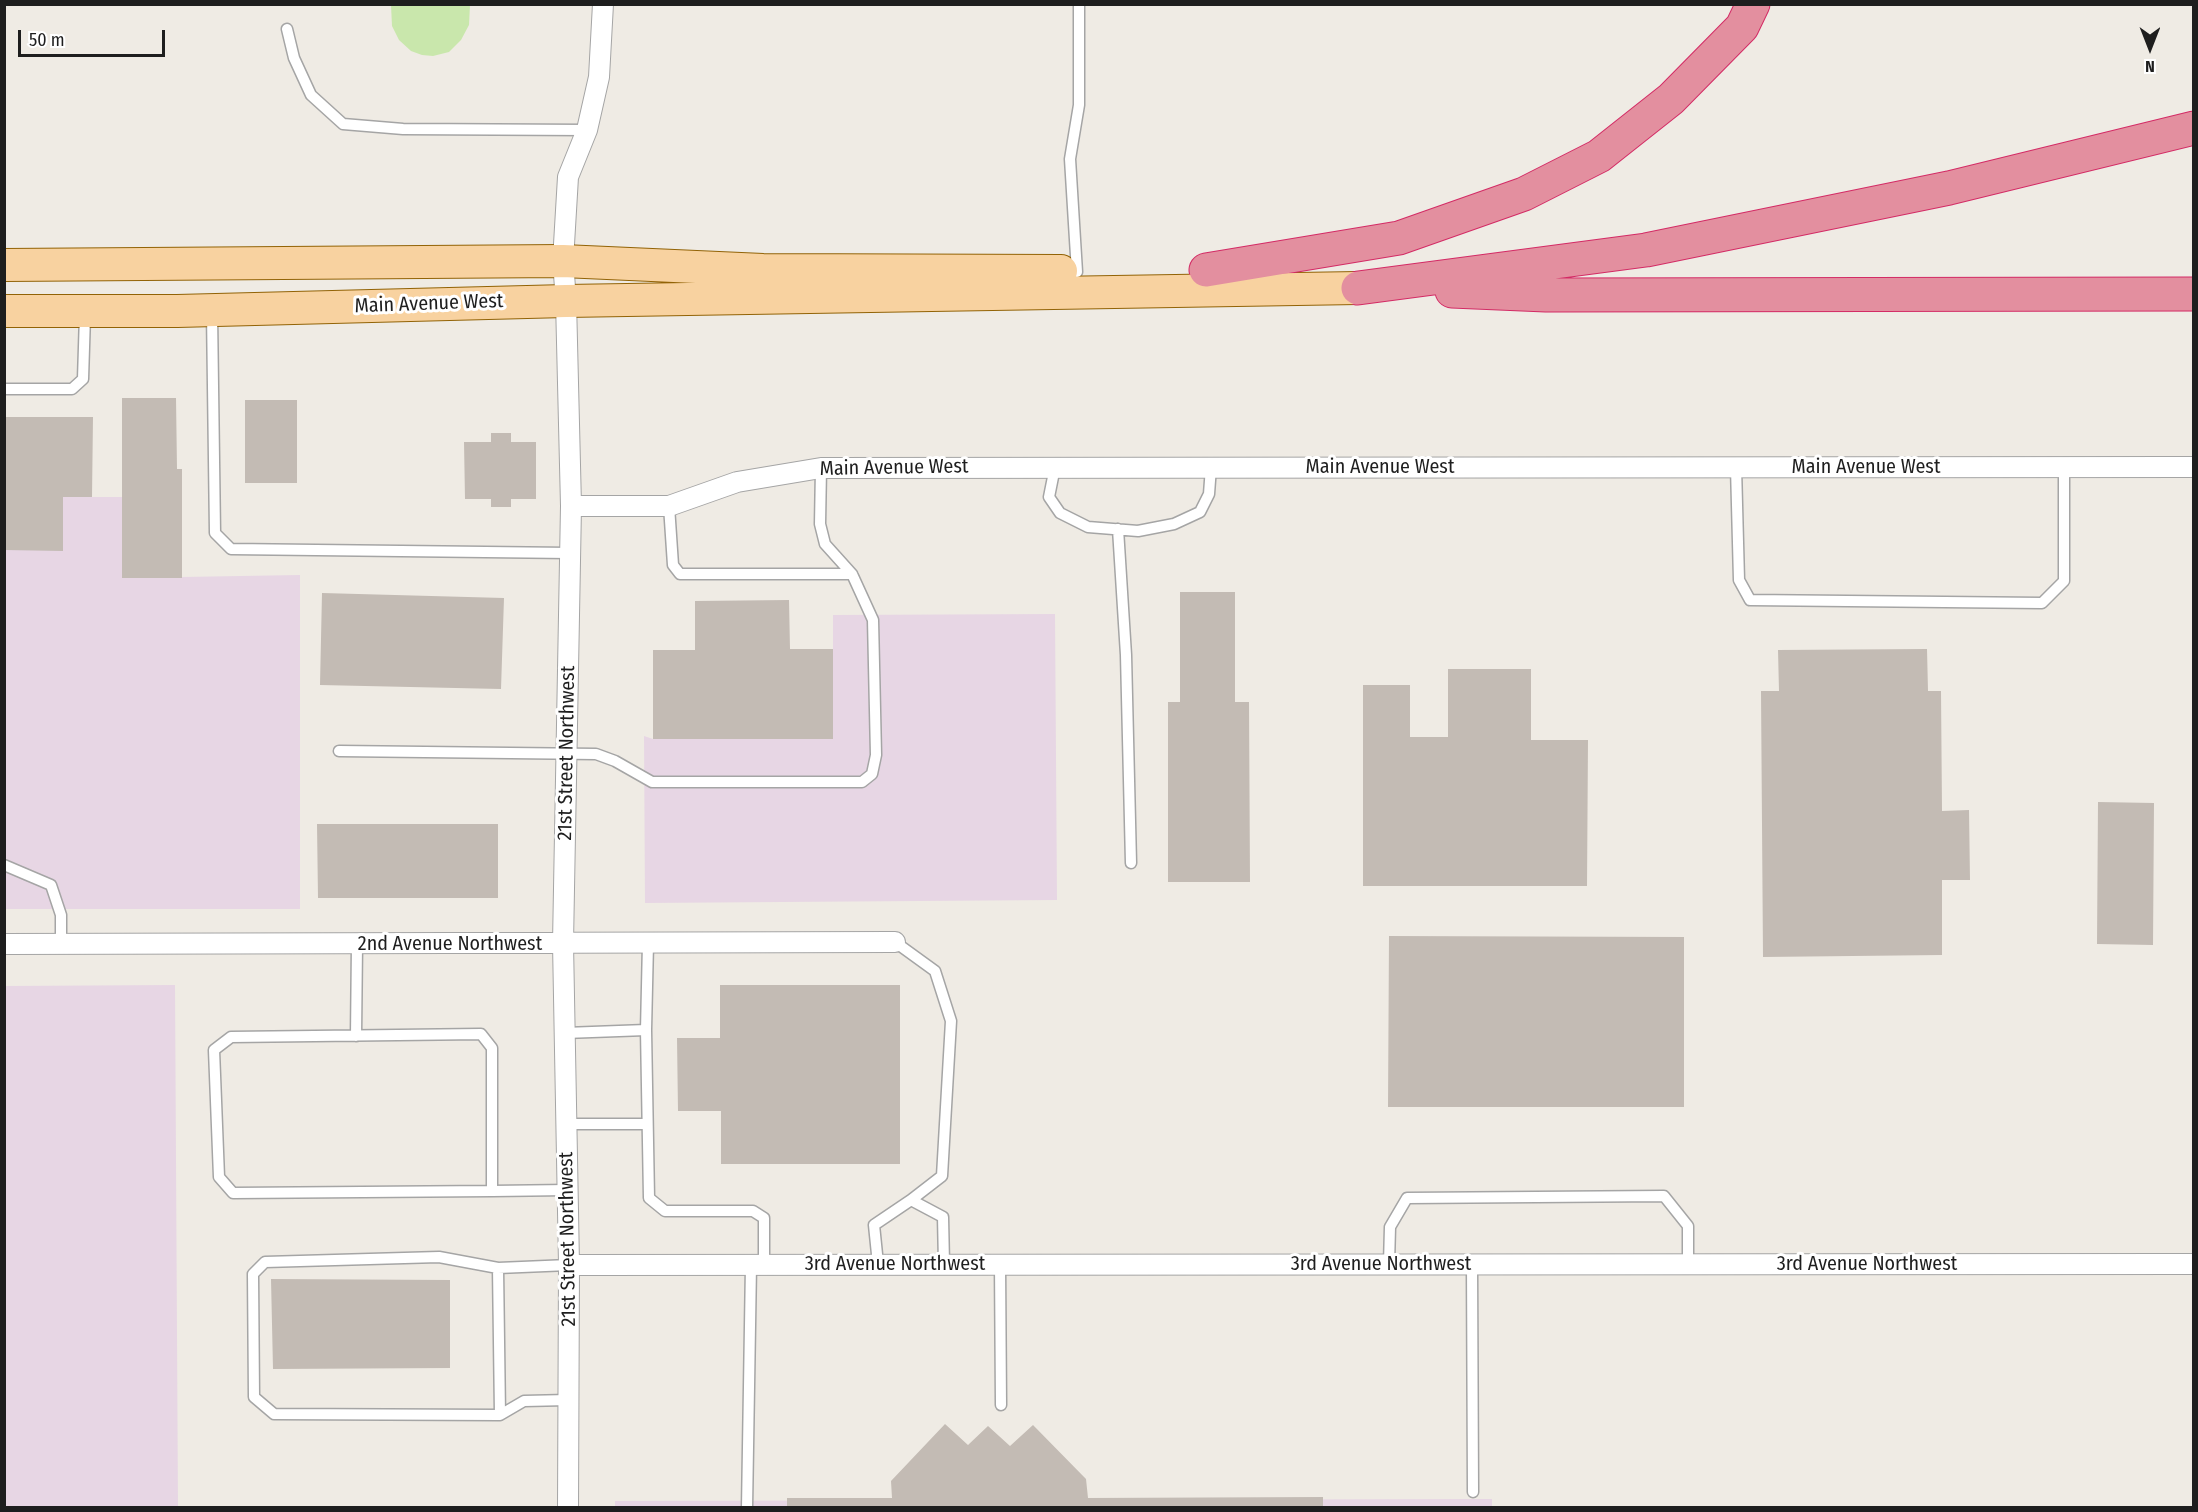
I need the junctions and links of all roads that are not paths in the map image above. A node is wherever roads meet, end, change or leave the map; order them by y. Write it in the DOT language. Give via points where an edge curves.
graph roads {
  1 [pos="603,4"];
  2 [pos="1078,4"];
  3 [pos="1753,4"];
  4 [pos="287,29"];
  5 [pos="2193,128"];
  6 [pos="587,130"];
  7 [pos="1646,250"];
  8 [pos="563,261"];
  9 [pos="4,265"];
  10 [pos="1206,270"];
  11 [pos="1077,272"];
  12 [pos="1358,288"];
  13 [pos="2193,294"];
  14 [pos="566,301"];
  15 [pos="212,310"];
  16 [pos="4,311"];
  17 [pos="85,311"];
  18 [pos="4,388"];
  19 [pos="1055,466"];
  20 [pos="1211,466"];
  21 [pos="1736,466"];
  22 [pos="2064,467"];
  23 [pos="2193,467"];
  24 [pos="821,468"];
  25 [pos="571,506"];
  26 [pos="669,506"];
  27 [pos="1118,529"];
  28 [pos="570,553"];
  29 [pos="852,574"];
  30 [pos="339,751"];
  31 [pos="567,752"];
  32 [pos="1131,863"];
  33 [pos="4,865"];
  34 [pos="895,942"];
  35 [pos="563,943"];
  36 [pos="648,943"];
  37 [pos="4,944"];
  38 [pos="61,944"];
  39 [pos="357,944"];
  40 [pos="646,1030"];
  41 [pos="565,1033"];
  42 [pos="356,1035"];
  43 [pos="567,1124"];
  44 [pos="647,1124"];
  45 [pos="568,1190"];
  46 [pos="492,1191"];
  47 [pos="912,1200"];
  48 [pos="878,1264"];
  49 [pos="944,1264"];
  50 [pos="1000,1264"];
  51 [pos="1389,1264"];
  52 [pos="1472,1264"];
  53 [pos="1688,1264"];
  54 [pos="2193,1264"];
  55 [pos="569,1265"];
  56 [pos="757,1265"];
  57 [pos="498,1268"];
  58 [pos="568,1400"];
  59 [pos="1001,1405"];
  60 [pos="500,1415"];
  61 [pos="1473,1492"];
  62 [pos="568,1508"];
  63 [pos="747,1508"];
  1 -- 6 [label="street, 21st Street Northwest" via="599,77"];
  2 -- 11 [label="lane" via="1079,105 1070,159"];
  3 -- 10 [label="highway" via="1742,27 1671,99 1599,156 1524,194 1399,238"];
  4 -- 6 [label="lane" via="294,58 311,96 343,124 403,129"];
  5 -- 7 [label="highway" via="1949,188"];
  6 -- 8 [label="street, 21st Street Northwest" via="568,177"];
  7 -- 10 [label="highway"];
  7 -- 12 [label="highway"];
  8 -- 9 [label="main road, Main Avenue West"];
  8 -- 11 [label="main road, Main Avenue West" via="763,270"];
  8 -- 14 [label="street, 21st Street Northwest"];
  10 -- 11 [label="main road, Main Avenue West"];
  12 -- 13 [label="highway" via="1546,295"];
  12 -- 14 [label="main road, Main Avenue West"];
  14 -- 15 [label="main road, Main Avenue West"];
  14 -- 25 [label="street, 21st Street Northwest"];
  15 -- 17 [label="main road, Main Avenue West"];
  15 -- 28 [label="lane" via="215,533 231,549"];
  16 -- 17 [label="main road, Main Avenue West"];
  17 -- 18 [label="lane" via="83,379 72,389"];
  19 -- 20 [label="street, Main Avenue West"];
  19 -- 24 [label="street, Main Avenue West"];
  19 -- 27 [label="lane" via="1049,497 1060,513 1088,527"];
  20 -- 21 [label="street, Main Avenue West"];
  20 -- 27 [label="lane" via="1209,494 1200,512 1174,524 1138,531"];
  21 -- 22 [label="street, Main Avenue West"];
  21 -- 22 [label="lane" via="1739,580 1750,600 2042,603 2064,581"];
  22 -- 23 [label="street, Main Avenue West"];
  24 -- 26 [label="street, Main Avenue West" via="737,482"];
  24 -- 29 [label="lane" via="820,524 825,544"];
  25 -- 26 [label="street, Main Avenue West"];
  25 -- 28 [label="street, 21st Street Northwest"];
  26 -- 29 [label="lane" via="673,565 680,574"];
  27 -- 32 [label="lane" via="1126,655"];
  28 -- 31 [label="street, 21st Street Northwest"];
  29 -- 31 [label="lane" via="873,620 876,755 872,774 862,782 652,782 596,754"];
  30 -- 31 [label="lane"];
  31 -- 35 [label="street, 21st Street Northwest"];
  33 -- 38 [label="lane" via="51,885 61,915"];
  34 -- 36 [label="street, 2nd Avenue Northwest"];
  34 -- 47 [label="lane" via="935,971 951,1021 942,1176"];
  35 -- 36 [label="street, 2nd Avenue Northwest"];
  35 -- 39 [label="street, 2nd Avenue Northwest"];
  35 -- 41 [label="street, 21st Street Northwest"];
  36 -- 40 [label="lane"];
  37 -- 38 [label="street, 2nd Avenue Northwest"];
  38 -- 39 [label="street, 2nd Avenue Northwest"];
  39 -- 42 [label="lane"];
  40 -- 41 [label="lane"];
  40 -- 44 [label="lane"];
  41 -- 43 [label="street, 21st Street Northwest"];
  42 -- 46 [label="lane" via="480,1034 492,1048"];
  42 -- 46 [label="lane" via="231,1037 214,1050 219,1177 233,1193"];
  43 -- 44 [label="lane"];
  43 -- 45 [label="street, 21st Street Northwest"];
  44 -- 56 [label="lane" via="649,1198 665,1211 753,1211 764,1218"];
  45 -- 46 [label="lane"];
  45 -- 55 [label="street, 21st Street Northwest"];
  47 -- 48 [label="lane" via="874,1225"];
  47 -- 49 [label="lane" via="943,1217"];
  48 -- 49 [label="street, 3rd Avenue Northwest"];
  48 -- 56 [label="street, 3rd Avenue Northwest"];
  49 -- 50 [label="street, 3rd Avenue Northwest"];
  50 -- 51 [label="street, 3rd Avenue Northwest"];
  50 -- 59 [label="lane"];
  51 -- 52 [label="street, 3rd Avenue Northwest"];
  51 -- 53 [label="lane" via="1390,1227 1407,1198 1664,1196 1688,1226"];
  52 -- 53 [label="street, 3rd Avenue Northwest"];
  52 -- 61 [label="lane"];
  53 -- 54 [label="street, 3rd Avenue Northwest"];
  55 -- 56 [label="street, 3rd Avenue Northwest"];
  55 -- 57 [label="lane"];
  55 -- 58 [label="street, 21st Street Northwest"];
  56 -- 63 [label="lane"];
  57 -- 60 [label="lane"];
  57 -- 60 [label="lane" via="439,1257 265,1262 253,1274 254,1397 274,1414"];
  58 -- 60 [label="lane" via="524,1401"];
  58 -- 62 [label="street, 21st Street Northwest"];
}
